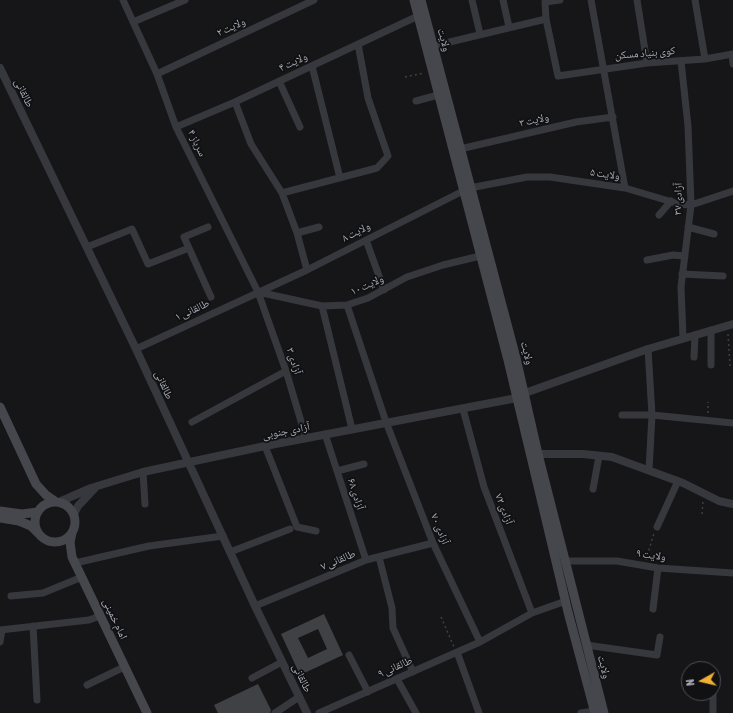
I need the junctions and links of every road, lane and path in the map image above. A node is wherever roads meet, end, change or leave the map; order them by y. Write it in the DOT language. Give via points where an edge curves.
graph roads {
  1 [pos="123,0"];
  2 [pos="185,0"];
  3 [pos="314,0"];
  4 [pos="414,0"];
  5 [pos="421,0"];
  6 [pos="472,0"];
  7 [pos="503,0"];
  8 [pos="560,0"];
  9 [pos="591,0"];
  10 [pos="637,0"];
  11 [pos="696,0"];
  12 [pos="543,1"];
  13 [pos="418,16"];
  14 [pos="546,19"];
  15 [pos="133,22"];
  16 [pos="509,27"];
  17 [pos="480,34"];
  18 [pos="358,44"];
  19 [pos="433,46"];
  20 [pos="732,54"];
  21 [pos="705,59"];
  22 [pos="681,61"];
  23 [pos="647,62"];
  24 [pos="733,64"];
  25 [pos="312,66"];
  26 [pos="0,68"];
  27 [pos="602,68"];
  28 [pos="432,72"];
  29 [pos="157,74"];
  30 [pos="405,76"];
  31 [pos="279,81"];
  32 [pos="438,95"];
  33 [pos="416,101"];
  34 [pos="235,102"];
  35 [pos="613,117"];
  36 [pos="176,127"];
  37 [pos="300,128"];
  38 [pos="460,149"];
  39 [pos="340,178"];
  40 [pos="625,188"];
  41 [pos="467,189"];
  42 [pos="733,192"];
  43 [pos="282,194"];
  44 [pos="671,202"];
  45 [pos="691,205"];
  46 [pos="659,215"];
  47 [pos="208,227"];
  48 [pos="319,227"];
  49 [pos="688,227"];
  50 [pos="297,233"];
  51 [pos="714,234"];
  52 [pos="366,240"];
  53 [pos="87,247"];
  54 [pos="189,248"];
  55 [pos="480,256"];
  56 [pos="685,256"];
  57 [pos="647,260"];
  58 [pos="306,270"];
  59 [pos="682,274"];
  60 [pos="723,276"];
  61 [pos="384,290"];
  62 [pos="258,292"];
  63 [pos="211,297"];
  64 [pos="347,305"];
  65 [pos="322,306"];
  66 [pos="730,325"];
  67 [pos="711,330"];
  68 [pos="695,335"];
  69 [pos="683,338"];
  70 [pos="136,349"];
  71 [pos="648,349"];
  72 [pos="694,357"];
  73 [pos="711,366"];
  74 [pos="730,366"];
  75 [pos="286,371"];
  76 [pos="521,396"];
  77 [pos="708,402"];
  78 [pos="0,407"];
  79 [pos="463,409"];
  80 [pos="622,415"];
  81 [pos="652,415"];
  82 [pos="707,421"];
  83 [pos="192,422"];
  84 [pos="386,422"];
  85 [pos="733,423"];
  86 [pos="352,429"];
  87 [pos="325,434"];
  88 [pos="306,438"];
  89 [pos="265,446"];
  90 [pos="538,454"];
  91 [pos="598,456"];
  92 [pos="189,463"];
  93 [pos="364,464"];
  94 [pos="649,470"];
  95 [pos="337,471"];
  96 [pos="143,472"];
  97 [pos="678,481"];
  98 [pos="36,484"];
  99 [pos="99,485"];
  100 [pos="593,489"];
  101 [pos="703,493"];
  102 [pos="58,502"];
  103 [pos="145,504"];
  104 [pos="733,504"];
  105 [pos="40,509"];
  106 [pos="0,511"];
  107 [pos="74,514"];
  108 [pos="702,514"];
  109 [pos="0,518"];
  110 [pos="656,527"];
  111 [pos="290,529"];
  112 [pos="316,531"];
  113 [pos="72,533"];
  114 [pos="223,536"];
  115 [pos="46,540"];
  116 [pos="433,543"];
  117 [pos="230,552"];
  118 [pos="379,557"];
  119 [pos="73,560"];
  120 [pos="366,560"];
  121 [pos="565,561"];
  122 [pos="644,565"];
  123 [pos="658,568"];
  124 [pos="733,574"];
  125 [pos="82,577"];
  126 [pos="11,596"];
  127 [pos="566,601"];
  128 [pos="255,606"];
  129 [pos="653,609"];
  130 [pos="532,613"];
  131 [pos="100,616"];
  132 [pos="441,617"];
  133 [pos="33,626"];
  134 [pos="1,630"];
  135 [pos="660,637"];
  136 [pos="0,642"];
  137 [pos="480,642"];
  138 [pos="586,645"];
  139 [pos="457,652"];
  140 [pos="349,655"];
  141 [pos="282,662"];
  142 [pos="124,667"];
  143 [pos="413,672"];
  144 [pos="252,678"];
  145 [pos="397,678"];
  146 [pos="87,684"];
  147 [pos="368,692"];
  148 [pos="299,697"];
  149 [pos="37,700"];
  150 [pos="713,701"];
  151 [pos="594,712"];
  152 [pos="147,713"];
  153 [pos="275,713"];
  154 [pos="306,713"];
  155 [pos="319,713"];
  156 [pos="416,713"];
  157 [pos="480,713"];
  158 [pos="582,713"];
  159 [pos="604,713"];
  160 [pos="713,713"];
  1 -- 15 [label="street, سرباز ۴"];
  2 -- 15 [label="street"];
  3 -- 29 [label="street, ولایت ۲"];
  4 -- 13 [label="main road, ولایت"];
  5 -- 19 [label="main road, ولایت"];
  6 -- 17 [label="street"];
  7 -- 16 [label="street"];
  8 -- 12 [label="street"];
  9 -- 27 [label="street"];
  10 -- 23 [label="street"];
  11 -- 21 [label="street"];
  12 -- 14 [label="street"];
  13 -- 18 [label="street, ولایت ۴"];
  13 -- 28 [label="main road, ولایت"];
  14 -- 16 [label="street"];
  14 -- 27 [label="street, کوی بنیاد مسکن" via="558,76"];
  15 -- 29 [label="street, سرباز ۴"];
  16 -- 17 [label="street"];
  17 -- 19 [label="street"];
  18 -- 25 [label="street, ولایت ۴"];
  18 -- 39 [label="street" via="368,98 388,156 377,168"];
  19 -- 38 [label="main road, ولایت"];
  20 -- 21 [label="street, کوی بنیاد مسکن"];
  20 -- 24 [label="street"];
  21 -- 22 [label="street, کوی بنیاد مسکن"];
  22 -- 23 [label="street, کوی بنیاد مسکن"];
  22 -- 45 [label="street, آزادی ۳۷" via="688,126"];
  23 -- 27 [label="street, کوی بنیاد مسکن"];
  25 -- 31 [label="street, ولایت ۴"];
  25 -- 39 [label="street"];
  26 -- 53 [label="street, طالقانی"];
  27 -- 35 [label="street"];
  28 -- 30 [label="path"];
  28 -- 32 [label="main road, ولایت"];
  29 -- 36 [label="street, سرباز ۴"];
  31 -- 34 [label="street, ولایت ۴"];
  31 -- 37 [label="street"];
  32 -- 33 [label="street"];
  32 -- 41 [label="main road, ولایت"];
  34 -- 36 [label="street, ولایت ۴"];
  34 -- 43 [label="street" via="251,144"];
  35 -- 38 [label="street, ولایت ۳" via="576,122"];
  35 -- 40 [label="street"];
  36 -- 62 [label="street, سرباز ۴"];
  38 -- 41 [label="main road, ولایت"];
  39 -- 43 [label="street"];
  40 -- 41 [label="street, ولایت ۵" via="550,177 527,177"];
  40 -- 44 [label="street, ولایت ۵"];
  41 -- 52 [label="street, ولایت ۸"];
  41 -- 55 [label="main road, ولایت"];
  41 -- 76 [label="main road, ولایت"];
  42 -- 45 [label="street, ولایت ۵"];
  43 -- 50 [label="street"];
  44 -- 45 [label="street, ولایت ۵"];
  44 -- 46 [label="street"];
  45 -- 49 [label="street, آزادی ۳۷"];
  47 -- 54 [label="street" via="184,237"];
  48 -- 50 [label="street"];
  49 -- 51 [label="street"];
  49 -- 56 [label="street, آزادی ۳۷"];
  50 -- 58 [label="street"];
  52 -- 58 [label="street, ولایت ۸"];
  52 -- 61 [label="street"];
  53 -- 54 [label="street" via="132,229 148,264"];
  53 -- 70 [label="street, طالقانی"];
  54 -- 63 [label="street"];
  55 -- 61 [label="street, ولایت ۱۰" via="407,277"];
  55 -- 76 [label="main road, ولایت"];
  56 -- 57 [label="street" via="673,255"];
  56 -- 59 [label="street, آزادی ۳۷"];
  58 -- 62 [label="street, ولایت ۸"];
  59 -- 60 [label="street"];
  59 -- 69 [label="street, آزادی ۳۷"];
  61 -- 64 [label="street, ولایت ۱۰"];
  62 -- 65 [label="street, ولایت ۱۰"];
  62 -- 70 [label="street, طالقانی ۱"];
  62 -- 75 [label="street, آزادی ۳"];
  64 -- 65 [label="street, ولایت ۱۰"];
  64 -- 84 [label="street, آزادی ۷۰"];
  65 -- 86 [label="street"];
  66 -- 67 [label="street, آزادی جنوبی"];
  66 -- 74 [label="path"];
  67 -- 68 [label="street, آزادی جنوبی"];
  67 -- 73 [label="street"];
  68 -- 69 [label="street, آزادی جنوبی"];
  68 -- 72 [label="street"];
  69 -- 71 [label="street, آزادی جنوبی"];
  70 -- 92 [label="street, طالقانی"];
  71 -- 76 [label="street, آزادی جنوبی"];
  71 -- 81 [label="street"];
  75 -- 83 [label="street"];
  75 -- 88 [label="street, آزادی ۳"];
  76 -- 79 [label="street, آزادی جنوبی"];
  76 -- 90 [label="main road, ولایت"];
  76 -- 127 [label="main road, ولایت"];
  77 -- 82 [label="path"];
  78 -- 98 [label="main road"];
  79 -- 84 [label="street, آزادی جنوبی"];
  79 -- 130 [label="street, آزادی ۷۲" via="484,487"];
  80 -- 81 [label="street"];
  81 -- 82 [label="street"];
  81 -- 94 [label="street"];
  82 -- 85 [label="street"];
  84 -- 86 [label="street, آزادی جنوبی"];
  84 -- 116 [label="street, آزادی ۷۰"];
  86 -- 87 [label="street, آزادی جنوبی"];
  87 -- 88 [label="street, آزادی جنوبی"];
  87 -- 95 [label="street, آزادی ۶۸"];
  88 -- 89 [label="street, آزادی جنوبی"];
  89 -- 92 [label="street, آزادی جنوبی"];
  89 -- 112 [label="street" via="297,527"];
  90 -- 91 [label="street"];
  90 -- 121 [label="main road, ولایت"];
  91 -- 94 [label="street" via="612,457"];
  91 -- 100 [label="street"];
  92 -- 96 [label="street, آزادی جنوبی"];
  92 -- 114 [label="street, طالقانی"];
  93 -- 95 [label="street"];
  94 -- 97 [label="street"];
  95 -- 120 [label="street, آزادی ۶۸"];
  96 -- 99 [label="street, آزادی جنوبی"];
  96 -- 103 [label="street"];
  97 -- 101 [label="street"];
  97 -- 110 [label="street"];
  98 -- 102 [label="main road" via="42,492"];
  98 -- 105 [label="main road" via="40,496"];
  99 -- 102 [label="street"];
  99 -- 107 [label="street, آزادی جنوبی"];
  101 -- 104 [label="street" via="719,501"];
  101 -- 108 [label="path"];
  102 -- 105 [label="main road" via="47,504"];
  102 -- 107 [label="main road" via="70,508"];
  105 -- 106 [label="main road" via="22,514"];
  105 -- 115 [label="main road" via="35,523 39,534"];
  107 -- 113 [label="main road" via="75,527"];
  109 -- 115 [label="main road" via="31,526"];
  110 -- 122 [label="path"];
  111 -- 117 [label="street"];
  113 -- 115 [label="main road" via="62,541"];
  113 -- 119 [label="main road, امام خمینی" via="70,542"];
  114 -- 117 [label="street, طالقانی"];
  114 -- 119 [label="street"];
  115 -- 119 [label="main road"];
  116 -- 118 [label="street, طالقانی ۷"];
  116 -- 137 [label="street, آزادی ۷۰"];
  117 -- 128 [label="street, طالقانی"];
  118 -- 120 [label="street, طالقانی ۷"];
  118 -- 143 [label="street" via="392,608 393,628"];
  119 -- 125 [label="main road, امام خمینی"];
  120 -- 128 [label="street, طالقانی ۷"];
  121 -- 122 [label="street, ولایت ۹" via="617,561"];
  121 -- 138 [label="main road, ولایت"];
  122 -- 123 [label="street, ولایت ۹"];
  123 -- 124 [label="street, ولایت ۹"];
  123 -- 129 [label="street"];
  125 -- 126 [label="street" via="43,593"];
  125 -- 131 [label="main road, امام خمینی"];
  127 -- 130 [label="street, طالقانی ۹"];
  127 -- 151 [label="main road, ولایت"];
  128 -- 141 [label="street, طالقانی"];
  130 -- 137 [label="street, طالقانی ۹"];
  131 -- 133 [label="street" via="89,620"];
  131 -- 142 [label="main road, امام خمینی"];
  132 -- 139 [label="path"];
  133 -- 134 [label="street"];
  133 -- 149 [label="street"];
  134 -- 136 [label="street"];
  135 -- 138 [label="street" via="657,655"];
  137 -- 139 [label="street, طالقانی ۹"];
  138 -- 159 [label="main road, ولایت"];
  139 -- 143 [label="street, طالقانی ۹"];
  139 -- 157 [label="street"];
  140 -- 147 [label="street"];
  141 -- 144 [label="street"];
  141 -- 148 [label="street, طالقانی"];
  142 -- 146 [label="street"];
  142 -- 152 [label="main road, امام خمینی"];
  143 -- 145 [label="street, طالقانی ۹"];
  145 -- 147 [label="street, طالقانی ۹"];
  145 -- 156 [label="street"];
  147 -- 155 [label="street, طالقانی ۹"];
  148 -- 153 [label="street"];
  148 -- 154 [label="street, طالقانی"];
  150 -- 160 [label="street"];
  151 -- 158 [label="street"];
}
